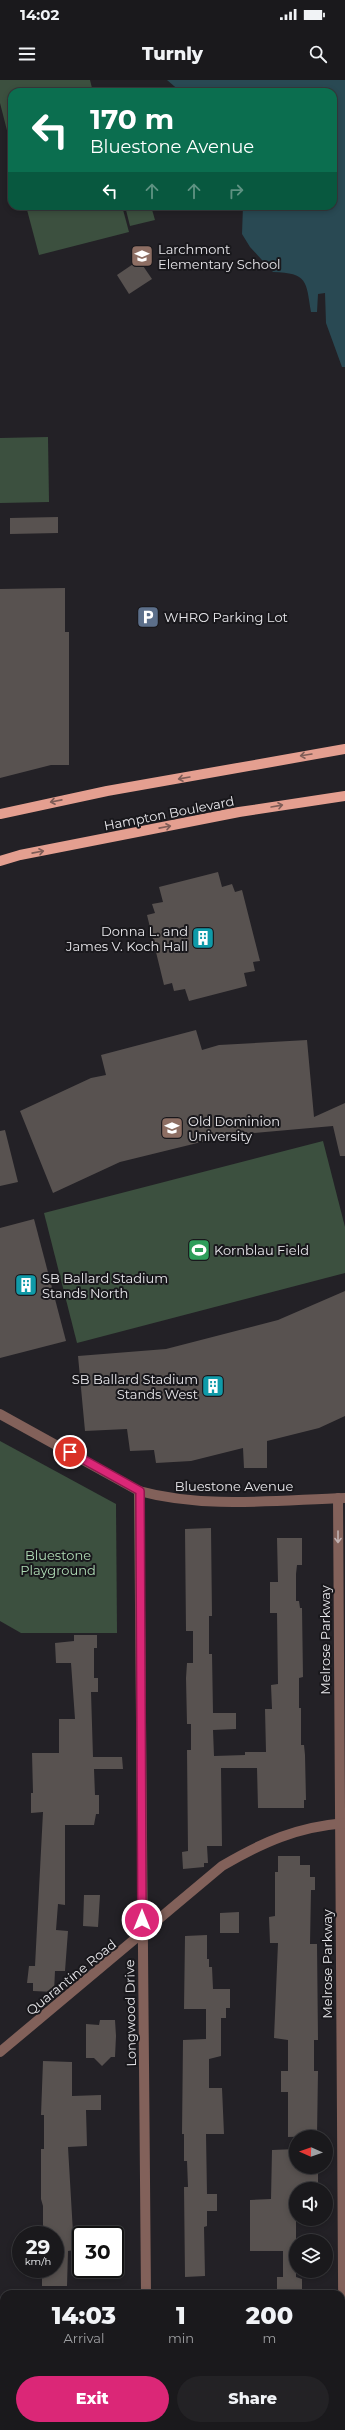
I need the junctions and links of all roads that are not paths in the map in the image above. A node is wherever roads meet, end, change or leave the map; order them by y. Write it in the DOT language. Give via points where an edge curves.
graph roads {
  1 [pos="345,749"];
  2 [pos="345,796"];
  3 [pos="0,814"];
  4 [pos="0,861"];
  5 [pos="0,1414"];
  6 [pos="140,1491"];
  7 [pos="341,1498"];
  8 [pos="342,1823"];
  9 [pos="142,1936"];
  10 [pos="0,2052"];
  11 [pos="146,2290"];
  12 [pos="344,2290"];
  1 -- 3 [label="main road, one-way" via="107,791"];
  4 -- 2 [label="main road, Hampton Boulevard, one-way" via="239,812"];
  5 -- 6 [label="street, Bluestone Avenue"];
  6 -- 7 [label="street, Bluestone Avenue" via="185,1500"];
  6 -- 9 [label="street, Longwood Drive"];
  7 -- 8 [label="street, Melrose Parkway, one-way"];
  8 -- 9 [label="street, Quarantine Road" via="282,1835 252,1849 222,1866"];
  8 -- 12 [label="street, Melrose Parkway"];
  9 -- 10 [label="street, Quarantine Road"];
  9 -- 11 [label="street, Longwood Drive"];
}
